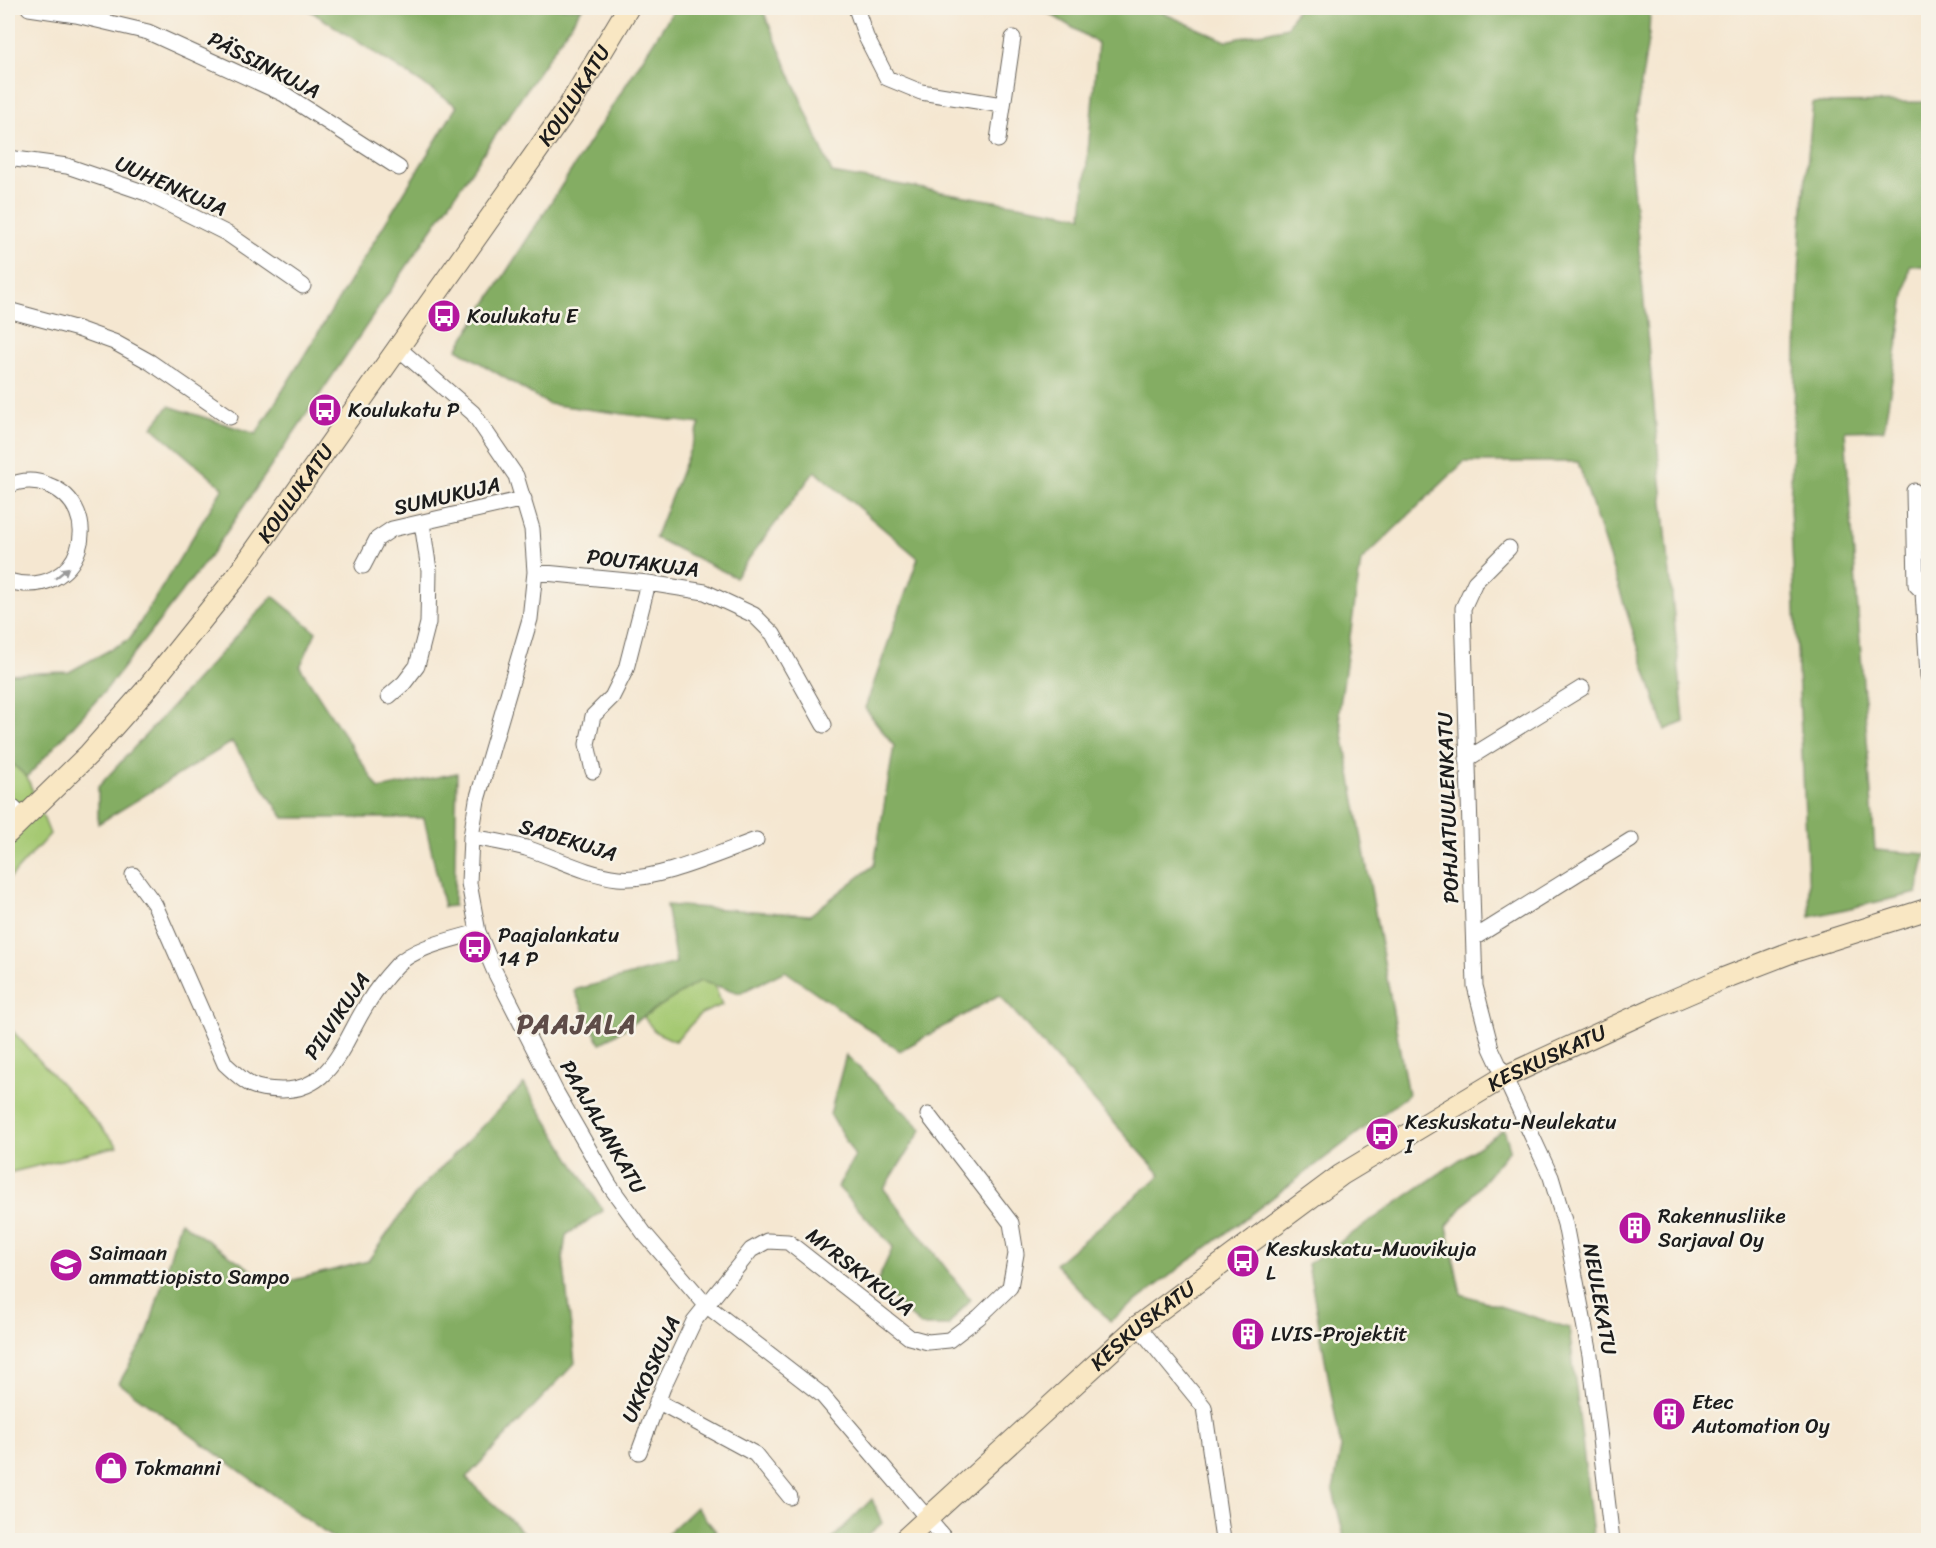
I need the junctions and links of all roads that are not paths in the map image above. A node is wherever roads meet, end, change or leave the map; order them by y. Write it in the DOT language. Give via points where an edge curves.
graph roads {
  1 [pos="29,8"];
  2 [pos="628,8"];
  3 [pos="856,8"];
  4 [pos="1013,38"];
  5 [pos="1002,105"];
  6 [pos="998,140"];
  7 [pos="8,158"];
  8 [pos="399,168"];
  9 [pos="303,286"];
  10 [pos="8,310"];
  11 [pos="397,347"];
  12 [pos="230,417"];
  13 [pos="8,486"];
  14 [pos="1914,491"];
  15 [pos="524,499"];
  16 [pos="422,523"];
  17 [pos="1509,548"];
  18 [pos="363,566"];
  19 [pos="535,572"];
  20 [pos="8,581"];
  21 [pos="648,583"];
  22 [pos="1929,676"];
  23 [pos="1582,688"];
  24 [pos="389,696"];
  25 [pos="824,724"];
  26 [pos="1467,759"];
  27 [pos="593,771"];
  28 [pos="8,803"];
  29 [pos="24,818"];
  30 [pos="8,833"];
  31 [pos="471,837"];
  32 [pos="756,840"];
  33 [pos="1631,840"];
  34 [pos="133,875"];
  35 [pos="1929,909"];
  36 [pos="478,932"];
  37 [pos="1474,938"];
  38 [pos="1504,1077"];
  39 [pos="928,1115"];
  40 [pos="706,1305"];
  41 [pos="1138,1326"];
  42 [pos="657,1401"];
  43 [pos="639,1452"];
  44 [pos="790,1497"];
  45 [pos="928,1519"];
  46 [pos="904,1540"];
  47 [pos="946,1540"];
  48 [pos="1223,1540"];
  49 [pos="1612,1540"];
  1 -- 8 [label="street, PÄSSINKUJA" via="148,32 284,94"];
  2 -- 11 [label="main road, KOULUKATU" via="569,105"];
  3 -- 5 [label="street" via="887,78 921,92"];
  4 -- 5 [label="street"];
  5 -- 6 [label="street"];
  7 -- 9 [label="street, UUHENKUJA" via="67,166 146,193 228,234"];
  10 -- 12 [label="street" via="114,342"];
  11 -- 15 [label="street, PAAJALANKATU" via="473,412 516,476"];
  11 -- 29 [label="main road, KOULUKATU" via="237,576 144,692"];
  20 -- 13 [label="street, one-way" via="23,586 41,585 57,578 71,565 82,532 78,514 56,488 39,481 19,481"];
  14 -- 22 [label="street" via="1916,585 1923,592"];
  15 -- 16 [label="street, SUMUKUJA"];
  15 -- 19 [label="street, PAAJALANKATU" via="532,529"];
  16 -- 18 [label="street, SUMUKUJA" via="392,529 377,538"];
  16 -- 24 [label="street" via="429,570 428,623 417,666"];
  17 -- 26 [label="street, POHJATUULENKATU" via="1475,582 1463,608"];
  19 -- 21 [label="street, POUTAKUJA"];
  19 -- 31 [label="street, PAAJALANKATU" via="530,619 483,780"];
  21 -- 25 [label="street, POUTAKUJA" via="705,592 754,615 773,634"];
  21 -- 27 [label="street" via="626,669 612,698 593,716 587,744"];
  23 -- 26 [label="street"];
  26 -- 37 [label="street, POHJATUULENKATU"];
  28 -- 29 [label="street"];
  29 -- 30 [label="main road, KOULUKATU"];
  31 -- 32 [label="street, SADEKUJA" via="526,848 591,873 619,878 658,874"];
  31 -- 36 [label="street, PAAJALANKATU" via="469,883"];
  33 -- 37 [label="street"];
  34 -- 36 [label="street, PILVIKUJA" via="154,905 225,1064 260,1090 295,1090 311,1085 327,1072 369,1001 399,964 421,951"];
  35 -- 38 [label="main road, KESKUSKATU" via="1792,952 1722,979"];
  36 -- 40 [label="street, PAAJALANKATU" via="556,1092 610,1186 644,1233"];
  37 -- 38 [label="street, POHJATUULENKATU" via="1475,986 1491,1048"];
  38 -- 41 [label="main road, KESKUSKATU" via="1341,1174"];
  38 -- 49 [label="street, NEULEKATU" via="1551,1177 1565,1224 1590,1354"];
  39 -- 40 [label="street, MYRSKYKUJA" via="1011,1223 1016,1254 1010,1287 979,1317 949,1340 928,1342 909,1337 788,1242 767,1241 751,1250"];
  40 -- 42 [label="street, UKKOSKUJA" via="694,1321"];
  40 -- 45 [label="street, PAAJALANKATU" via="822,1395"];
  41 -- 45 [label="main road, KESKUSKATU"];
  41 -- 48 [label="street" via="1204,1407"];
  42 -- 43 [label="street, UKKOSKUJA"];
  42 -- 44 [label="street" via="755,1454"];
  45 -- 46 [label="main road, KESKUSKATU"];
  45 -- 47 [label="street, PAAJALANKATU"];
}
